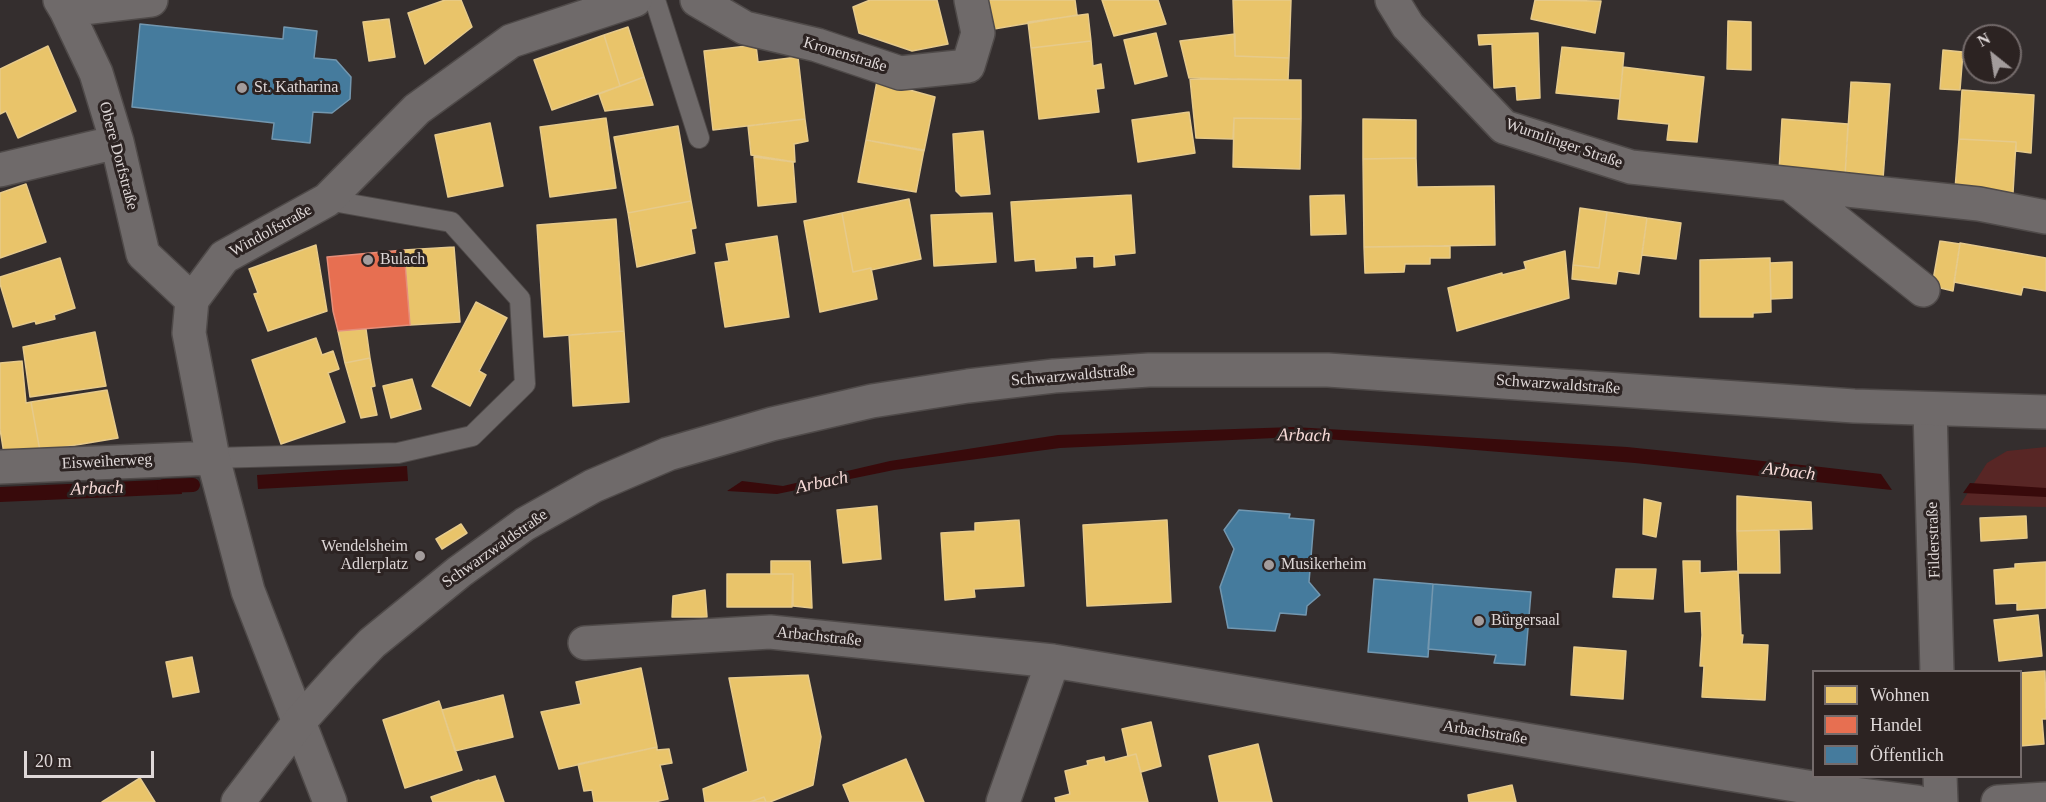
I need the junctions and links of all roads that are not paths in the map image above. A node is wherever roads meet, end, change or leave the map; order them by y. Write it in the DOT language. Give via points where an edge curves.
graph roads {
  1 [pos="151,0"];
  2 [pos="635,0"];
  3 [pos="655,0"];
  4 [pos="697,0"];
  5 [pos="970,0"];
  6 [pos="1392,0"];
  7 [pos="63,5"];
  8 [pos="699,138"];
  9 [pos="117,142"];
  10 [pos="0,170"];
  11 [pos="1790,184"];
  12 [pos="327,200"];
  13 [pos="2046,217"];
  14 [pos="1923,290"];
  15 [pos="192,300"];
  16 [pos="1930,409"];
  17 [pos="2046,412"];
  18 [pos="213,458"];
  19 [pos="0,467"];
  20 [pos="585,643"];
  21 [pos="1053,661"];
  22 [pos="1937,670"];
  23 [pos="299,722"];
  24 [pos="1940,778"];
  25 [pos="2046,799"];
  26 [pos="238,802"];
  27 [pos="330,802"];
  28 [pos="1003,802"];
  29 [pos="1917,802"];
  30 [pos="1941,802"];
  31 [pos="1998,802"];
  1 -- 7 [label="street"];
  2 -- 12 [label="street, Windolfstraße" via="511,41 417,109"];
  3 -- 8 [label="lane"];
  4 -- 5 [label="street, Kronenstraße" via="745,28 817,45 900,73 968,66 978,33"];
  6 -- 11 [label="street, Wurmlinger Straße" via="1408,26 1504,127 1631,167"];
  7 -- 9 [label="street, Obere Dorfstraße" via="96,73"];
  9 -- 10 [label="street"];
  9 -- 15 [label="street, Obere Dorfstraße" via="143,254"];
  11 -- 13 [label="street, Wurmlinger Straße" via="1978,204"];
  11 -- 14 [label="street"];
  12 -- 15 [label="street, Windolfstraße" via="224,256"];
  12 -- 18 [label="lane" via="451,222 520,299 525,384 472,436 398,453"];
  15 -- 18 [label="street" via="189,333"];
  16 -- 17 [label="street, Schwarzwaldstraße"];
  16 -- 22 [label="street, Filderstraße"];
  16 -- 23 [label="street, Schwarzwaldstraße" via="1328,370 1149,370 1054,376 872,401 668,454 593,486 525,524 386,630"];
  18 -- 19 [label="street, Eisweiherweg"];
  18 -- 23 [label="street" via="248,591"];
  20 -- 21 [label="street, Arbachstraße" via="770,632"];
  21 -- 28 [label="street"];
  21 -- 29 [label="street, Arbachstraße"];
  23 -- 26 [label="street, Schwarzwaldstraße"];
  23 -- 27 [label="street"];
  24 -- 30 [label="street"];
  25 -- 31 [label="street"];
}
